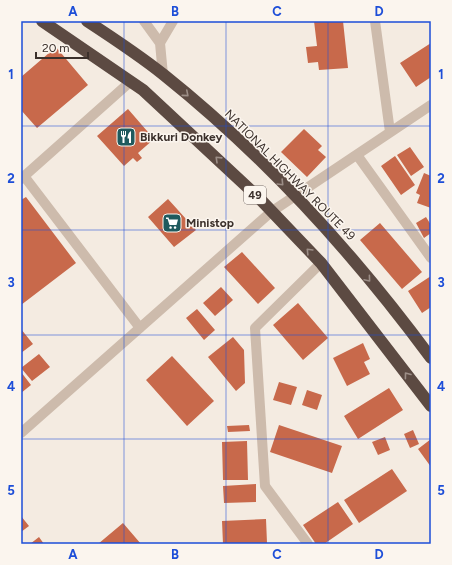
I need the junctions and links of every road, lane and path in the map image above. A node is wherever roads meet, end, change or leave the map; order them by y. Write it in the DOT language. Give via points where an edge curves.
graph roads {
  1 [pos="42,21"];
  2 [pos="87,21"];
  3 [pos="144,21"];
  4 [pos="173,21"];
  5 [pos="375,21"];
  6 [pos="160,43"];
  7 [pos="163,74"];
  8 [pos="130,82"];
  9 [pos="431,105"];
  10 [pos="390,132"];
  11 [pos="357,155"];
  12 [pos="22,178"];
  13 [pos="293,196"];
  14 [pos="271,212"];
  15 [pos="431,258"];
  16 [pos="321,263"];
  17 [pos="140,328"];
  18 [pos="431,358"];
  19 [pos="431,406"];
  20 [pos="21,433"];
  21 [pos="308,544"];
  1 -- 8 [label="highway, 49"];
  2 -- 7 [label="highway, NATIONAL HIGHWAY ROUTE 49 / 49"];
  3 -- 6 [label="street"];
  4 -- 6 [label="street"];
  5 -- 10 [label="street"];
  6 -- 7 [label="street"];
  7 -- 13 [label="highway, NATIONAL HIGHWAY ROUTE 49 / 49, one-way" via="231,133"];
  8 -- 12 [label="street"];
  14 -- 8 [label="highway, 49, one-way" via="204,145 143,90"];
  9 -- 10 [label="street"];
  10 -- 11 [label="street"];
  11 -- 13 [label="street"];
  11 -- 15 [label="street"];
  12 -- 17 [label="street"];
  13 -- 14 [label="street"];
  13 -- 18 [label="highway, NATIONAL HIGHWAY ROUTE 49 / 49, one-way" via="348,254"];
  16 -- 14 [label="highway, 49, one-way"];
  14 -- 17 [label="street"];
  19 -- 16 [label="highway, 49, one-way"];
  16 -- 21 [label="street" via="255,328 265,486"];
  17 -- 20 [label="street"];
}
